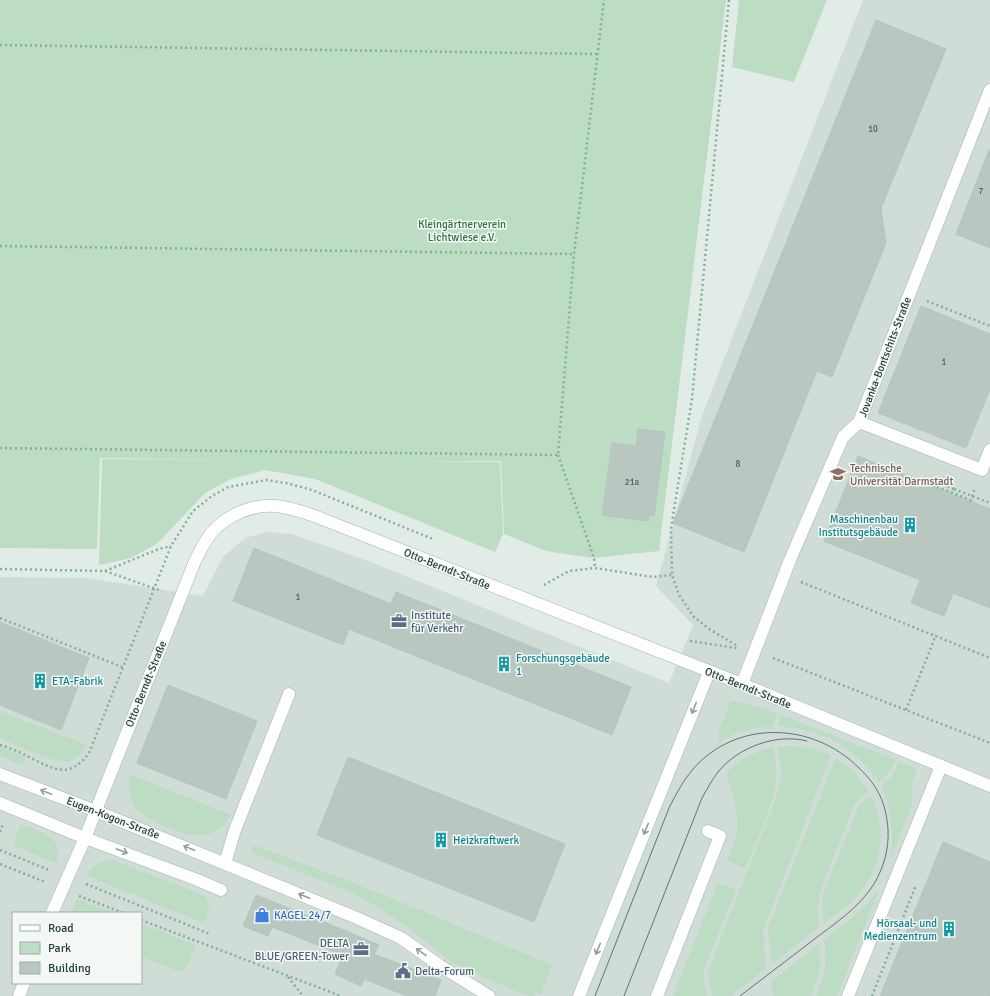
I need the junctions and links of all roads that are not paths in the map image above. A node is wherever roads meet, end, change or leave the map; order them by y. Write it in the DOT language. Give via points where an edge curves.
graph roads {
  1 [pos="990,90"];
  2 [pos="859,422"];
  3 [pos="990,450"];
  4 [pos="986,472"];
  5 [pos="709,672"];
  6 [pos="742,684"];
  7 [pos="289,694"];
  8 [pos="941,766"];
  9 [pos="0,774"];
  10 [pos="990,786"];
  11 [pos="0,803"];
  12 [pos="96,811"];
  13 [pos="708,831"];
  14 [pos="85,838"];
  15 [pos="225,863"];
  16 [pos="221,890"];
  17 [pos="52,912"];
  18 [pos="24,984"];
  19 [pos="19,996"];
  20 [pos="488,996"];
  21 [pos="579,996"];
  22 [pos="657,996"];
  23 [pos="848,996"];
  1 -- 2 [label="street, Jovanka-Bontschits-Straße"];
  2 -- 4 [label="street"];
  2 -- 6 [label="street, Jovanka-Bontschits-Straße" via="843,437 784,575"];
  3 -- 4 [label="street"];
  5 -- 6 [label="street, Otto-Berndt-Straße"];
  5 -- 12 [label="street, Otto-Berndt-Straße" via="312,515 291,508 260,506 226,520 211,533 195,561"];
  5 -- 21 [label="street, one-way"];
  6 -- 8 [label="street, Otto-Berndt-Straße"];
  7 -- 15 [label="street" via="235,830"];
  8 -- 10 [label="street, Otto-Berndt-Straße"];
  8 -- 23 [label="street"];
  12 -- 9 [label="street, Eugen-Kogon-Straße, one-way"];
  11 -- 14 [label="street"];
  12 -- 14 [label="street, Otto-Berndt-Straße"];
  15 -- 12 [label="street, Eugen-Kogon-Straße, one-way"];
  13 -- 22 [label="street" via="720,836"];
  14 -- 16 [label="street, one-way"];
  14 -- 17 [label="street, Otto-Berndt-Straße"];
  20 -- 15 [label="street, Eugen-Kogon-Straße, one-way" via="401,938"];
  18 -- 19 [label="street"];
}
